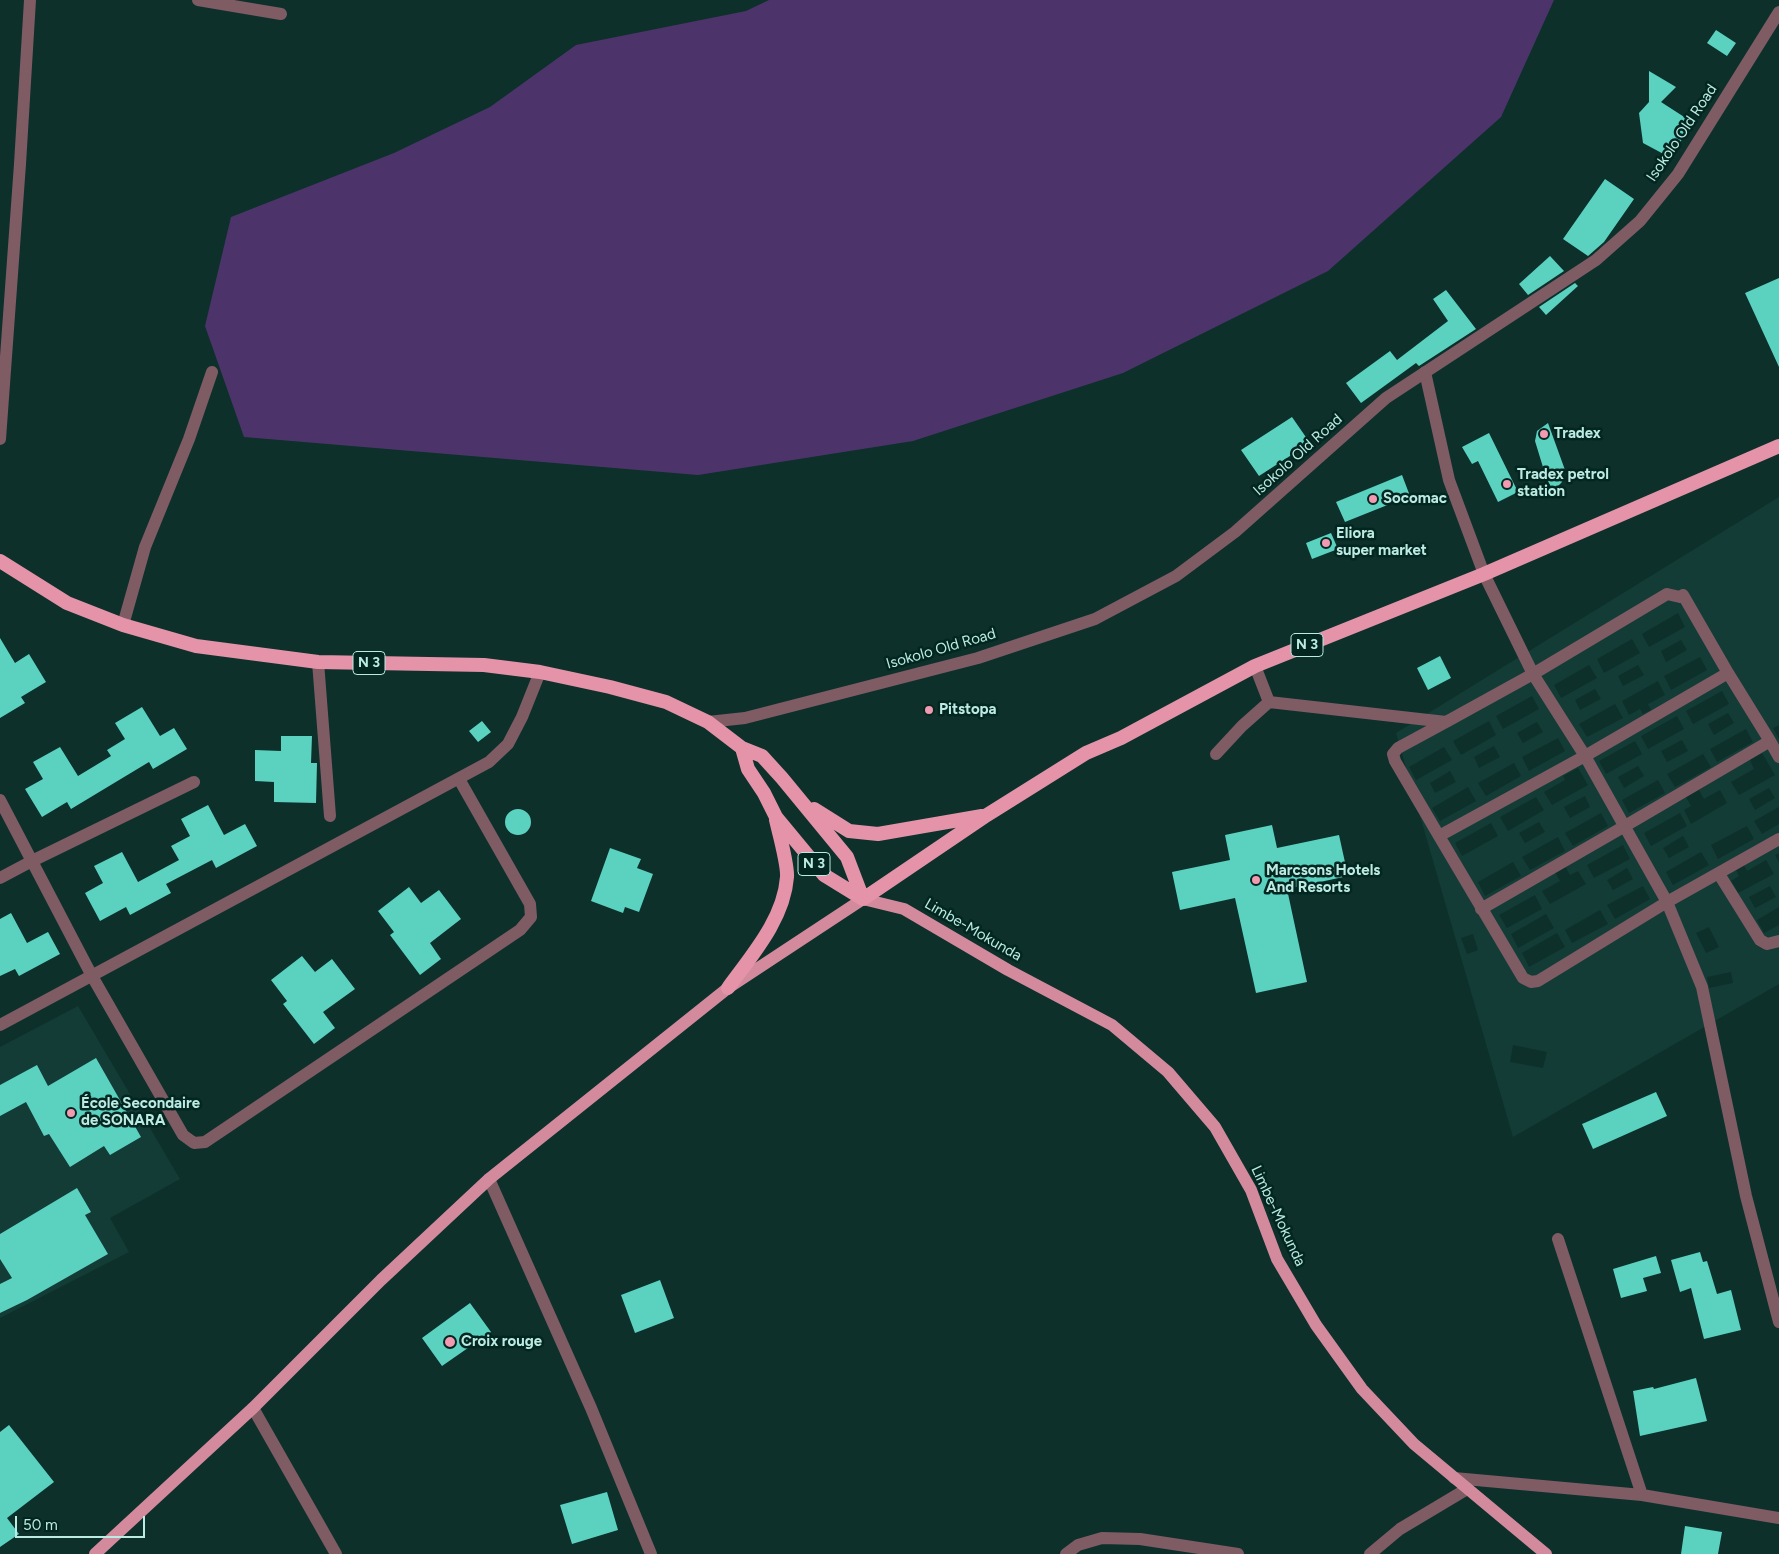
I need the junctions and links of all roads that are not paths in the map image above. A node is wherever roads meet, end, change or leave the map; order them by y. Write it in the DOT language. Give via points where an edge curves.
graph roads {
  1 [pos="30,0"];
  2 [pos="198,0"];
  3 [pos="1779,12"];
  4 [pos="281,14"];
  5 [pos="212,372"];
  6 [pos="1426,372"];
  7 [pos="0,439"];
  8 [pos="1779,446"];
  9 [pos="0,561"];
  10 [pos="1484,574"];
  11 [pos="123,626"];
  12 [pos="318,662"];
  13 [pos="1256,666"];
  14 [pos="540,672"];
  15 [pos="1533,674"];
  16 [pos="1728,674"];
  17 [pos="1269,702"];
  18 [pos="708,722"];
  19 [pos="1446,722"];
  20 [pos="1770,741"];
  21 [pos="742,748"];
  22 [pos="1216,754"];
  23 [pos="1585,756"];
  24 [pos="1779,757"];
  25 [pos="458,779"];
  26 [pos="194,782"];
  27 [pos="0,800"];
  28 [pos="800,801"];
  29 [pos="987,814"];
  30 [pos="330,816"];
  31 [pos="776,817"];
  32 [pos="1626,826"];
  33 [pos="1439,836"];
  34 [pos="1779,839"];
  35 [pos="32,860"];
  36 [pos="1719,874"];
  37 [pos="0,878"];
  38 [pos="864,899"];
  39 [pos="1667,902"];
  40 [pos="1481,908"];
  41 [pos="1779,941"];
  42 [pos="92,976"];
  43 [pos="728,988"];
  44 [pos="0,1025"];
  45 [pos="489,1178"];
  46 [pos="1558,1239"];
  47 [pos="1779,1322"];
  48 [pos="253,1408"];
  49 [pos="1454,1478"];
  50 [pos="1466,1489"];
  51 [pos="1642,1495"];
  52 [pos="1779,1518"];
  53 [pos="94,1554"];
  54 [pos="336,1554"];
  55 [pos="651,1554"];
  56 [pos="1066,1554"];
  57 [pos="1238,1554"];
  58 [pos="1370,1554"];
  59 [pos="1546,1554"];
  1 -- 7 [label="street"];
  2 -- 4 [label="street"];
  3 -- 6 [label="street, Isokolo Old Road" via="1678,174 1640,221 1596,260"];
  5 -- 11 [label="street" via="145,547"];
  6 -- 10 [label="street" via="1449,480"];
  6 -- 18 [label="street, Isokolo Old Road" via="1386,398 1291,483 1176,576 1095,619 978,658 745,718"];
  8 -- 10 [label="highway, N 3"];
  9 -- 11 [label="highway, N 3" via="67,603"];
  10 -- 13 [label="highway, N 3"];
  10 -- 15 [label="street"];
  11 -- 12 [label="highway, N 3" via="196,646"];
  12 -- 14 [label="highway, N 3" via="484,665"];
  12 -- 30 [label="street"];
  13 -- 17 [label="street"];
  13 -- 29 [label="highway, N 3" via="1121,738 1086,753"];
  14 -- 18 [label="highway, N 3" via="666,702"];
  14 -- 25 [label="street" via="508,744 489,762"];
  15 -- 16 [label="street" via="1667,594 1684,595"];
  15 -- 19 [label="street"];
  15 -- 23 [label="street"];
  16 -- 20 [label="street"];
  16 -- 23 [label="street"];
  17 -- 19 [label="street"];
  17 -- 22 [label="street"];
  18 -- 21 [label="highway, N 3"];
  19 -- 33 [label="street" via="1398,748 1393,754"];
  20 -- 24 [label="street"];
  20 -- 32 [label="street"];
  21 -- 28 [label="highway, N 3" via="762,756"];
  21 -- 31 [label="highway, N 3" via="748,769"];
  23 -- 32 [label="street"];
  23 -- 33 [label="street"];
  25 -- 42 [label="street"];
  25 -- 42 [label="street" via="530,904 531,917 520,930 205,1142 194,1143 183,1135"];
  26 -- 35 [label="street"];
  27 -- 35 [label="street"];
  28 -- 29 [label="highway" via="849,831 878,834"];
  28 -- 38 [label="highway, N 3" via="847,856"];
  29 -- 38 [label="highway, N 3"];
  31 -- 38 [label="highway, N 3" via="824,875"];
  31 -- 43 [label="highway" via="788,876 780,907 759,946"];
  32 -- 39 [label="street"];
  32 -- 40 [label="street"];
  33 -- 40 [label="street"];
  34 -- 36 [label="street"];
  35 -- 37 [label="street"];
  35 -- 42 [label="street"];
  36 -- 39 [label="street"];
  36 -- 41 [label="street" via="1760,940 1767,944"];
  38 -- 43 [label="main road"];
  38 -- 49 [label="main road, Limbe-Mokunda" via="904,909 1008,970 1112,1025 1168,1072 1215,1128 1251,1190 1277,1259 1316,1324 1362,1389 1414,1444"];
  39 -- 40 [label="street" via="1538,981 1531,982 1523,978"];
  39 -- 47 [label="street" via="1702,987 1746,1196"];
  42 -- 44 [label="street"];
  43 -- 45 [label="main road"];
  45 -- 48 [label="main road"];
  45 -- 55 [label="street" via="591,1408"];
  46 -- 51 [label="street"];
  48 -- 53 [label="main road"];
  48 -- 54 [label="street"];
  49 -- 50 [label="main road, Limbe-Mokunda"];
  49 -- 51 [label="street"];
  50 -- 58 [label="street" via="1400,1529"];
  50 -- 59 [label="main road, Limbe-Mokunda"];
  51 -- 52 [label="street"];
  56 -- 57 [label="street" via="1078,1545 1102,1538 1140,1539"];
}
